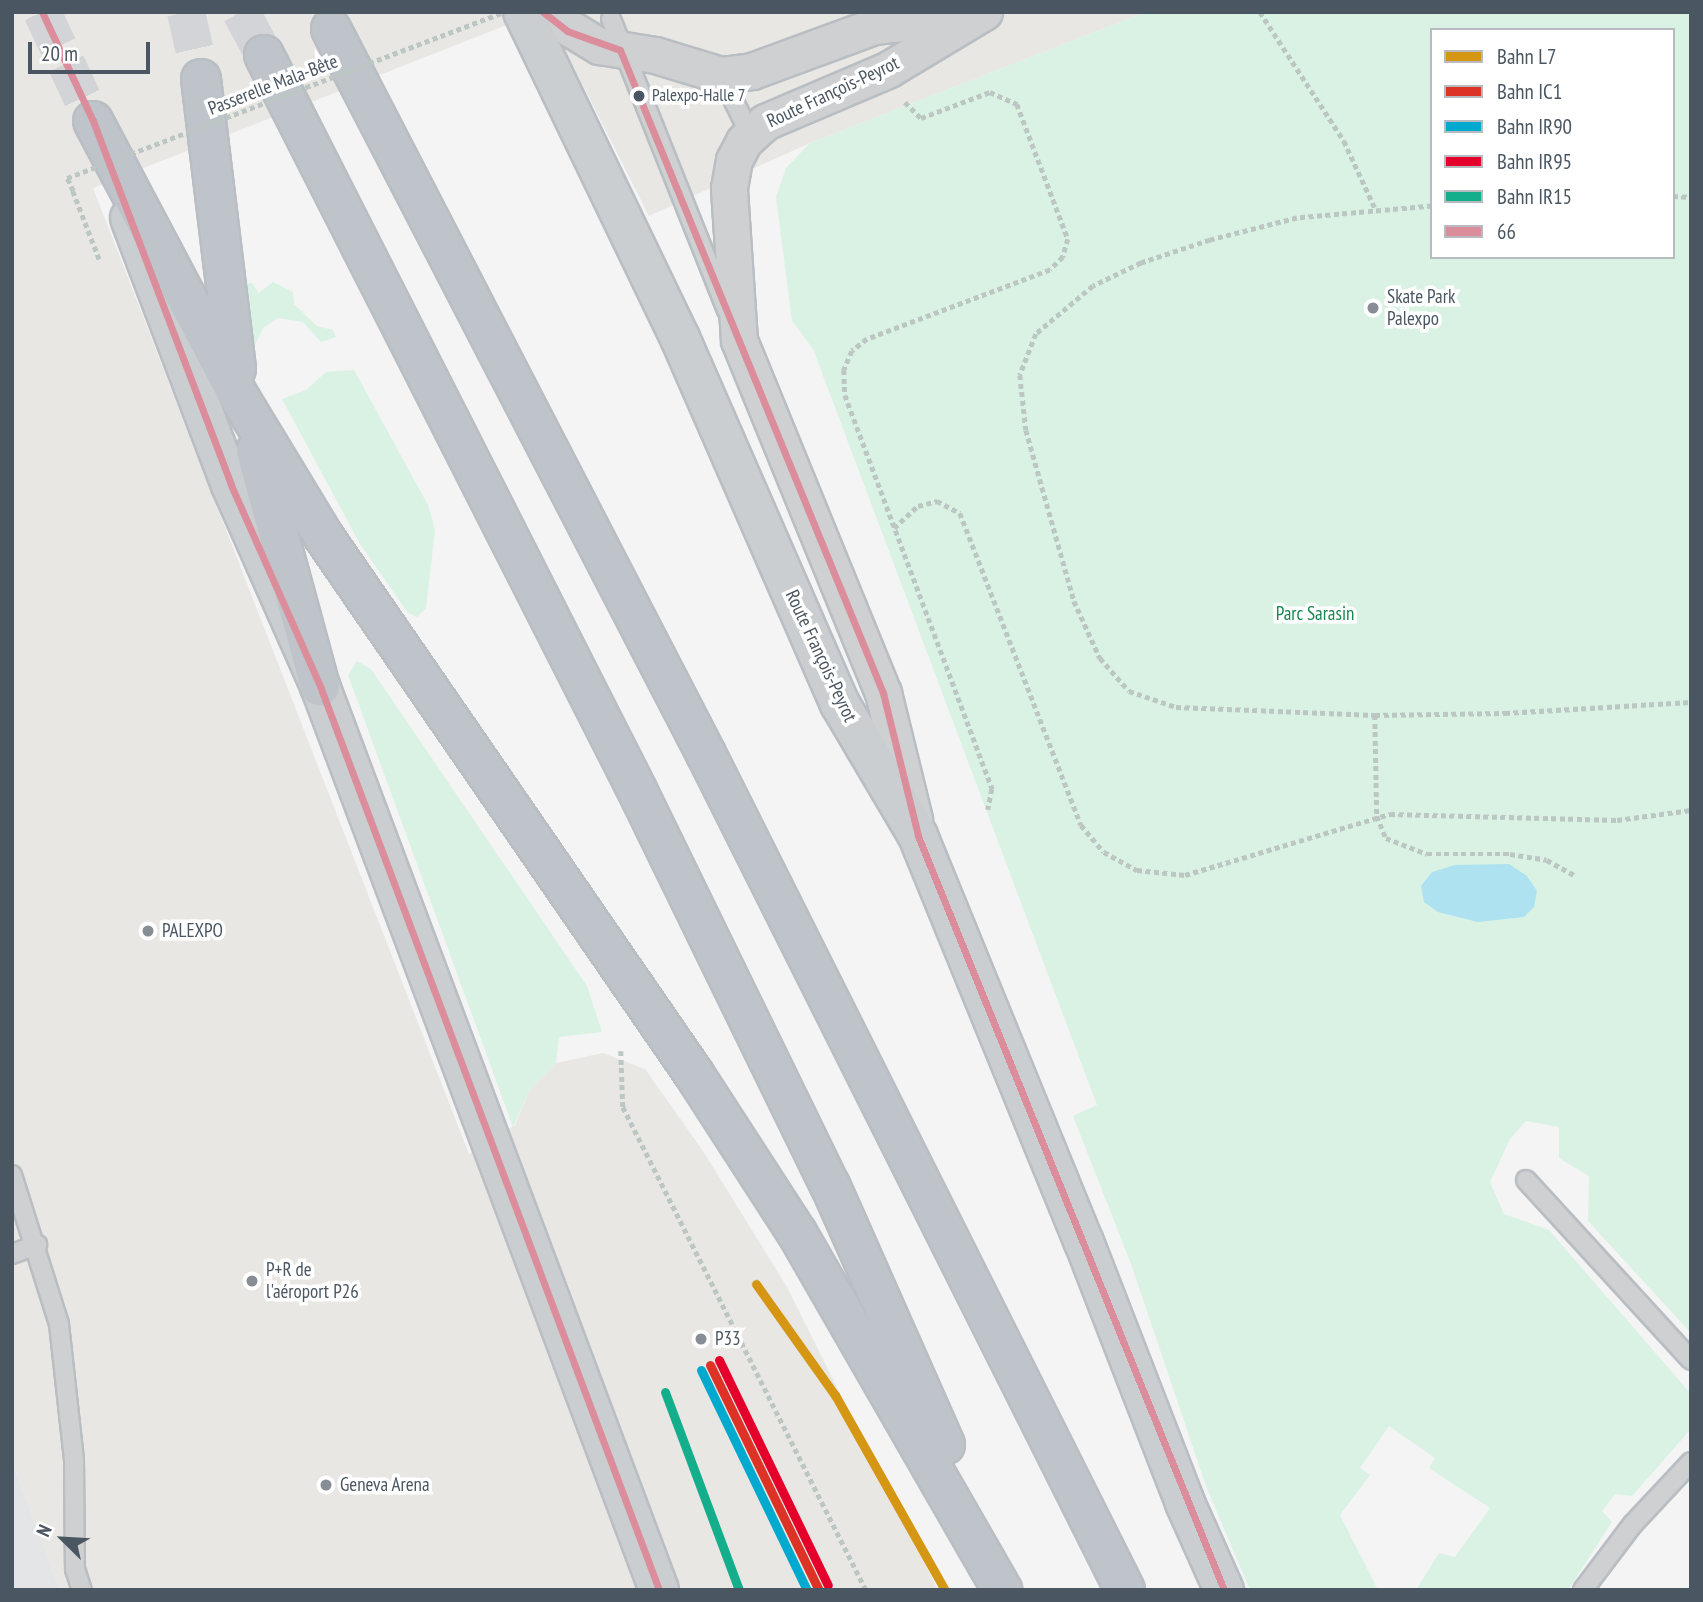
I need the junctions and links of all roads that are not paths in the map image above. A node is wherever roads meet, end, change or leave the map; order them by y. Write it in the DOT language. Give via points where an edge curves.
graph roads {
  1 [pos="523,12"];
  2 [pos="543,12"];
  3 [pos="980,14"];
  4 [pos="331,29"];
  5 [pos="616,35"];
  6 [pos="264,55"];
  7 [pos="721,75"];
  8 [pos="201,79"];
  9 [pos="93,121"];
  10 [pos="750,134"];
  11 [pos="739,340"];
  12 [pos="241,400"];
  13 [pos="320,686"];
  14 [pos="918,836"];
  15 [pos="12,1175"];
  16 [pos="1526,1180"];
  17 [pos="37,1245"];
  18 [pos="12,1254"];
  19 [pos="1691,1360"];
  20 [pos="1691,1462"];
  21 [pos="82,1590"];
  22 [pos="659,1590"];
  23 [pos="1002,1590"];
  24 [pos="1009,1590"];
  25 [pos="1125,1590"];
  26 [pos="1224,1590"];
  27 [pos="1583,1590"];
  1 -- 14 [label="main road, Route François-Peyrot" via="680,338 840,704"];
  2 -- 5 [label="street, Route François-Peyrot" via="567,31"];
  3 -- 7 [label="street, Route François-Peyrot" via="874,26 752,71"];
  3 -- 10 [label="street, Route François-Peyrot" via="889,69 765,122"];
  4 -- 25 [label="highway" via="712,766"];
  5 -- 7 [label="street, Route François-Peyrot" via="655,55"];
  5 -- 11 [label="lane"];
  6 -- 24 [label="highway" via="631,778 830,1185"];
  7 -- 10 [label="lane"];
  8 -- 12 [label="highway" via="222,284"];
  9 -- 12 [label="highway"];
  9 -- 13 [label="main road" via="231,485"];
  10 -- 11 [label="street, Route François-Peyrot" via="733,160 729,188"];
  11 -- 14 [label="street, Route François-Peyrot" via="883,693"];
  12 -- 13 [label="highway"];
  12 -- 23 [label="highway" via="324,537 694,1074 797,1233"];
  13 -- 22 [label="main road"];
  14 -- 26 [label="main road, Route François-Peyrot"];
  15 -- 17 [label="lane"];
  16 -- 19 [label="lane"];
  17 -- 18 [label="lane"];
  17 -- 21 [label="lane" via="59,1324 74,1460 75,1569"];
  20 -- 27 [label="lane" via="1633,1524"];
}
